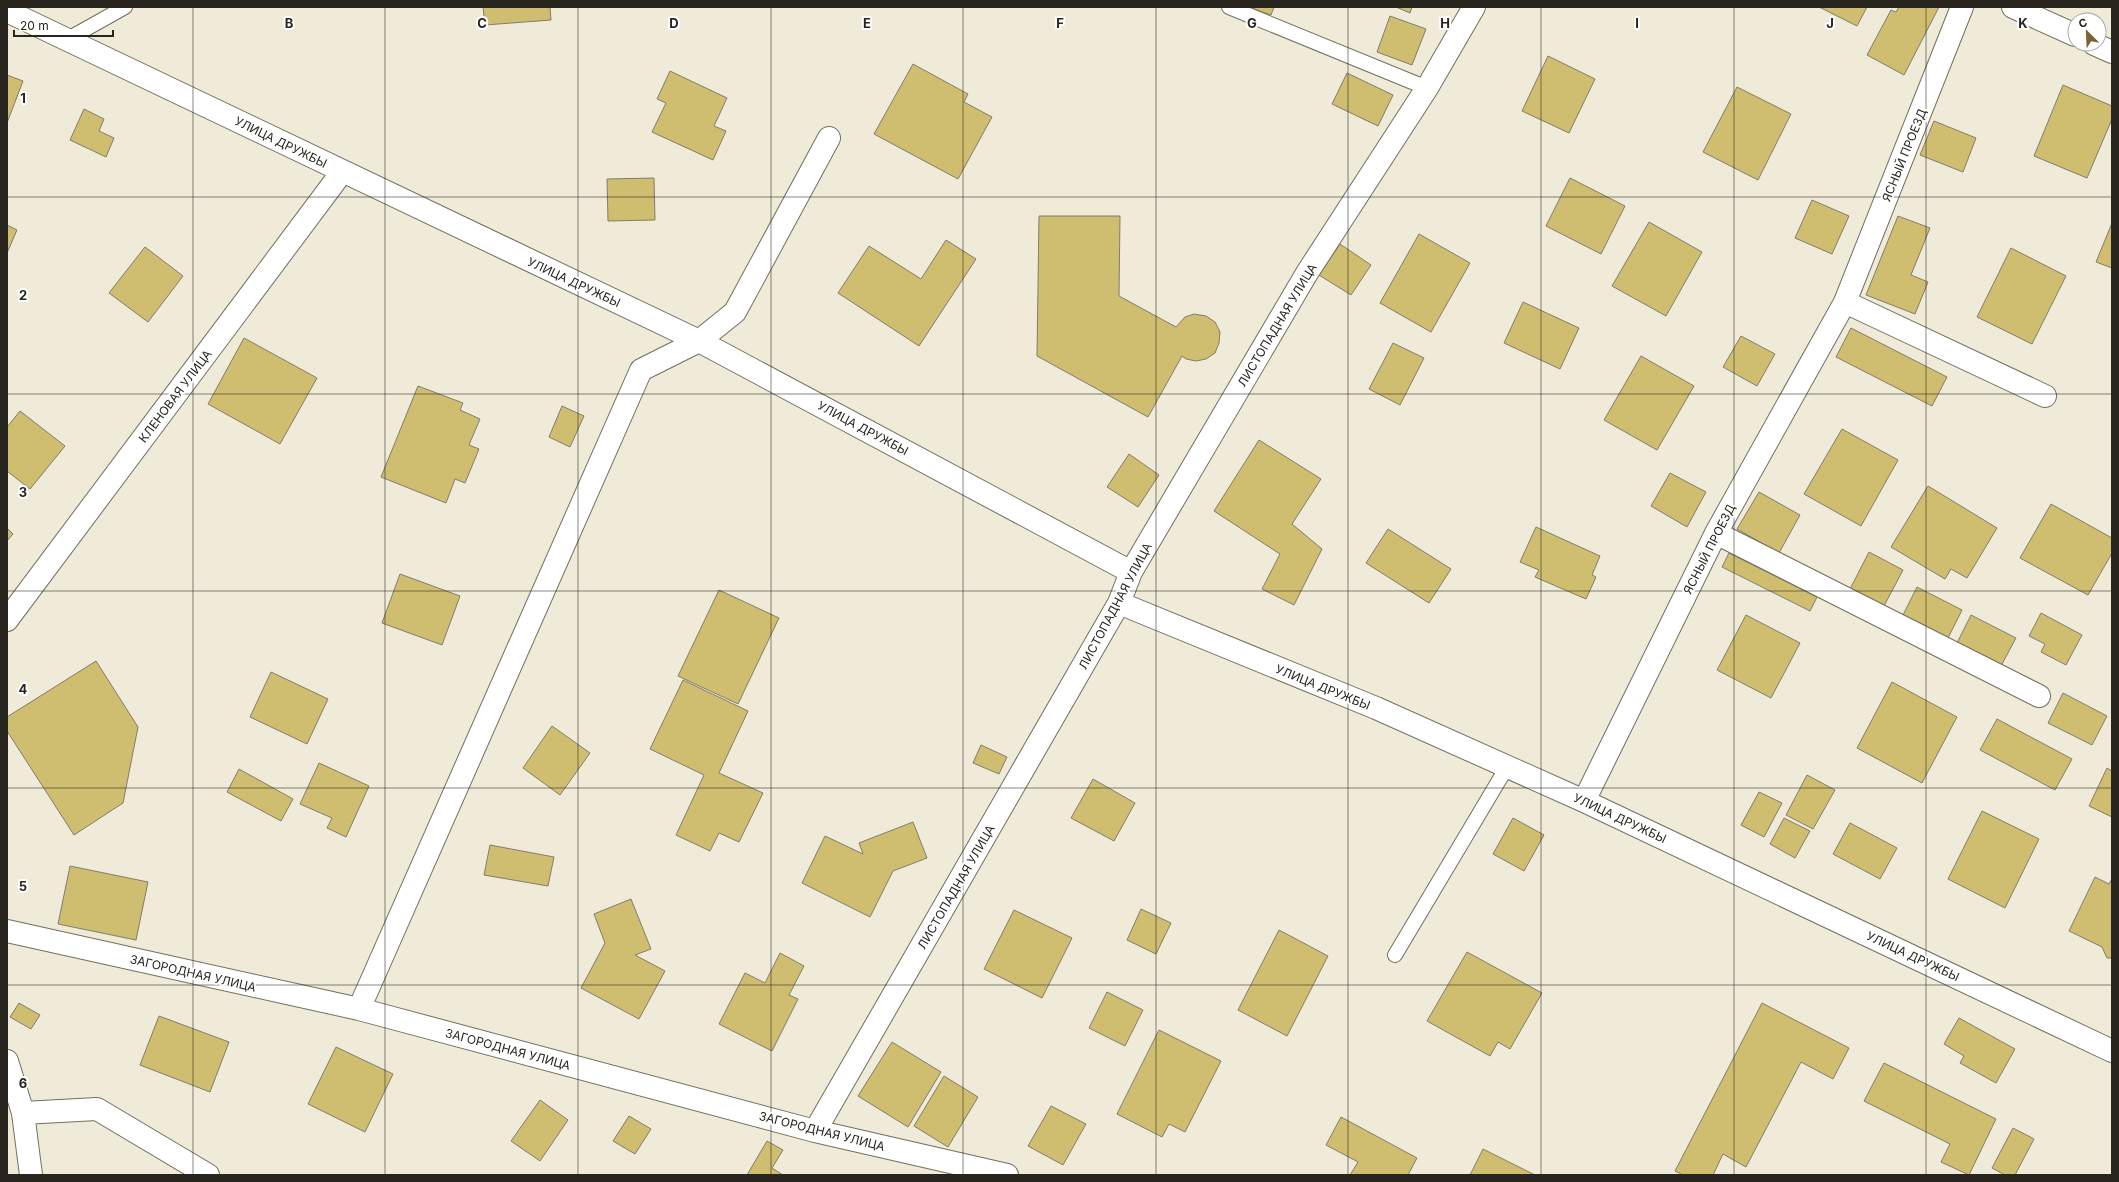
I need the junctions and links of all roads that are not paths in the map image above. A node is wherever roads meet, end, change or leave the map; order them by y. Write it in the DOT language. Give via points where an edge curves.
graph roads {
  1 [pos="125,7"];
  2 [pos="1229,7"];
  3 [pos="1474,7"];
  4 [pos="1962,7"];
  5 [pos="2013,7"];
  6 [pos="7,11"];
  7 [pos="2067,32"];
  8 [pos="68,39"];
  9 [pos="1427,88"];
  10 [pos="828,138"];
  11 [pos="342,172"];
  12 [pos="1845,302"];
  13 [pos="699,341"];
  14 [pos="2045,396"];
  15 [pos="1716,533"];
  16 [pos="1131,572"];
  17 [pos="1119,603"];
  18 [pos="7,620"];
  19 [pos="2038,696"];
  20 [pos="1507,767"];
  21 [pos="1584,801"];
  22 [pos="7,931"];
  23 [pos="1395,955"];
  24 [pos="359,1009"];
  25 [pos="2112,1051"];
  26 [pos="7,1061"];
  27 [pos="23,1112"];
  28 [pos="815,1131"];
  29 [pos="32,1175"];
  30 [pos="208,1175"];
  31 [pos="1007,1175"];
  1 -- 8 [label="lane"];
  2 -- 9 [label="lane"];
  3 -- 9 [label="street, ЛИСТОПАДНАЯ УЛИЦА"];
  4 -- 12 [label="street, ЯСНЫЙ ПРОЕЗД"];
  5 -- 7 [label="street"];
  6 -- 8 [label="street, УЛИЦА ДРУЖБЫ"];
  8 -- 11 [label="street, УЛИЦА ДРУЖБЫ"];
  9 -- 16 [label="street, ЛИСТОПАДНАЯ УЛИЦА" via="1307,273"];
  10 -- 13 [label="street" via="735,312"];
  11 -- 13 [label="street, УЛИЦА ДРУЖБЫ"];
  11 -- 18 [label="street, КЛЕНОВАЯ УЛИЦА"];
  12 -- 14 [label="street"];
  12 -- 15 [label="street, ЯСНЫЙ ПРОЕЗД"];
  13 -- 16 [label="street, УЛИЦА ДРУЖБЫ"];
  13 -- 24 [label="street" via="641,370"];
  15 -- 19 [label="street"];
  15 -- 21 [label="street, ЯСНЫЙ ПРОЕЗД"];
  16 -- 17 [label="street, ЛИСТОПАДНАЯ УЛИЦА"];
  17 -- 20 [label="street, УЛИЦА ДРУЖБЫ" via="1376,708"];
  17 -- 28 [label="street, ЛИСТОПАДНАЯ УЛИЦА"];
  20 -- 21 [label="street, УЛИЦА ДРУЖБЫ"];
  20 -- 23 [label="lane"];
  21 -- 25 [label="street, УЛИЦА ДРУЖБЫ"];
  22 -- 24 [label="street, ЗАГОРОДНАЯ УЛИЦА"];
  24 -- 28 [label="street, ЗАГОРОДНАЯ УЛИЦА"];
  26 -- 27 [label="street"];
  27 -- 29 [label="street"];
  27 -- 30 [label="street" via="97,1109"];
  28 -- 31 [label="street, ЗАГОРОДНАЯ УЛИЦА"];
}
